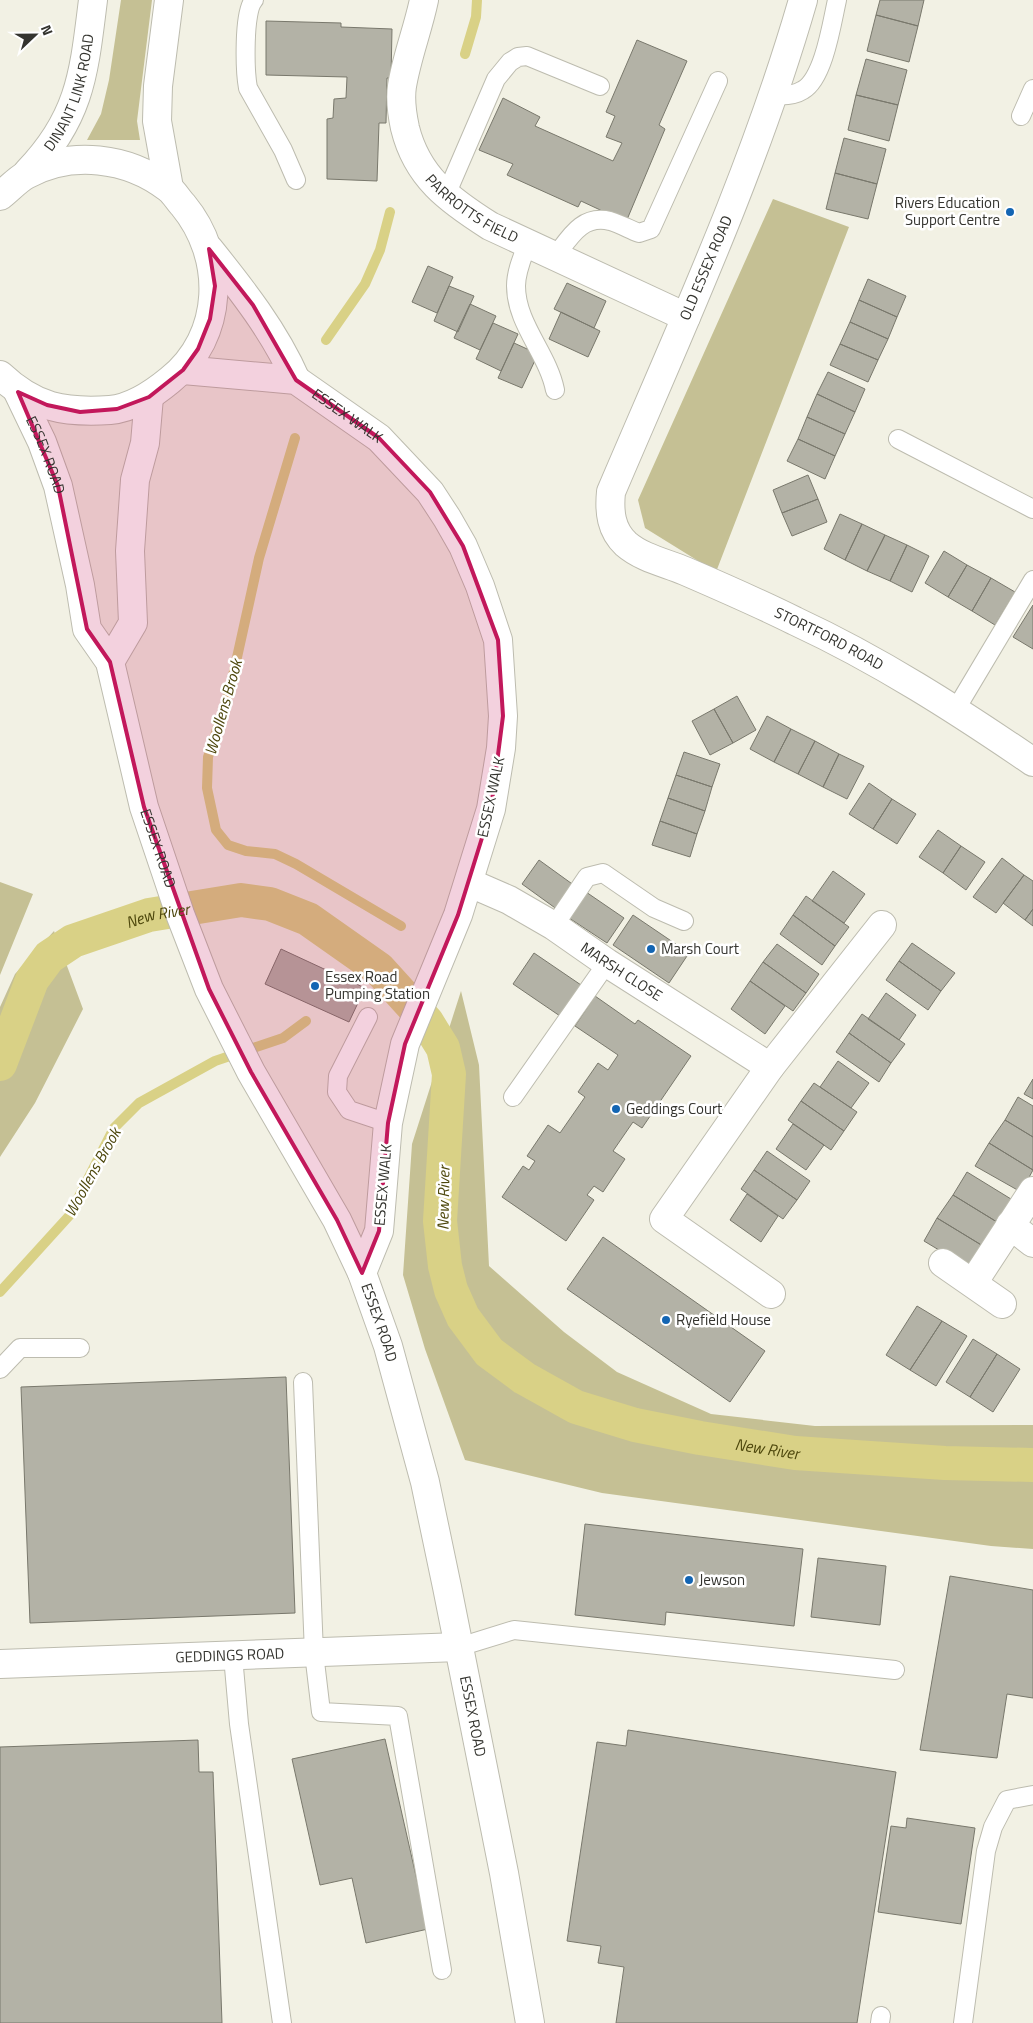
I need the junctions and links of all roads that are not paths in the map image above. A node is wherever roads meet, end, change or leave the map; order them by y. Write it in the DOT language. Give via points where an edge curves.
graph roads {
  1 [pos="93,0"];
  2 [pos="170,0"];
  3 [pos="254,0"];
  4 [pos="424,0"];
  5 [pos="803,0"];
  6 [pos="838,0"];
  7 [pos="718,81"];
  8 [pos="600,86"];
  9 [pos="1033,89"];
  10 [pos="773,95"];
  11 [pos="1021,116"];
  12 [pos="26,175"];
  13 [pos="296,180"];
  14 [pos="169,188"];
  15 [pos="446,195"];
  16 [pos="0,196"];
  17 [pos="526,245"];
  18 [pos="209,249"];
  19 [pos="554,258"];
  20 [pos="686,317"];
  21 [pos="182,370"];
  22 [pos="296,380"];
  23 [pos="9,384"];
  24 [pos="555,390"];
  25 [pos="149,397"];
  26 [pos="898,439"];
  27 [pos="1033,509"];
  28 [pos="616,533"];
  29 [pos="1033,580"];
  30 [pos="110,662"];
  31 [pos="956,709"];
  32 [pos="1033,762"];
  33 [pos="470,883"];
  34 [pos="684,921"];
  35 [pos="882,925"];
  36 [pos="554,926"];
  37 [pos="607,963"];
  38 [pos="368,1018"];
  39 [pos="770,1067"];
  40 [pos="512,1097"];
  41 [pos="388,1123"];
  42 [pos="1033,1192"];
  43 [pos="1010,1225"];
  44 [pos="1033,1243"];
  45 [pos="943,1263"];
  46 [pos="362,1273"];
  47 [pos="973,1283"];
  48 [pos="771,1294"];
  49 [pos="1002,1304"];
  50 [pos="80,1348"];
  51 [pos="0,1369"];
  52 [pos="303,1382"];
  53 [pos="459,1647"];
  54 [pos="314,1653"];
  55 [pos="233,1656"];
  56 [pos="0,1664"];
  57 [pos="895,1670"];
  58 [pos="1033,1795"];
  59 [pos="442,1970"];
  60 [pos="282,2023"];
  61 [pos="530,2023"];
  62 [pos="962,2023"];
  1 -- 12 [label="street, DINANT LINK ROAD" via="80,88 66,122 49,150"];
  2 -- 14 [label="street" via="158,86 157,121"];
  3 -- 13 [label="lane" via="248,11 248,88"];
  4 -- 15 [label="street, PARROTTS FIELD" via="406,65 401,109 407,137 419,166"];
  5 -- 10 [label="street, OLD ESSEX ROAD"];
  6 -- 10 [label="lane" via="822,60 811,83 804,90 792,94"];
  7 -- 19 [label="lane" via="651,229 639,233 609,221 585,222"];
  8 -- 15 [label="lane" via="527,56 510,62 496,79"];
  9 -- 11 [label="lane"];
  10 -- 20 [label="street, OLD ESSEX ROAD" via="746,172"];
  12 -- 14 [label="street" via="62,161 90,159 126,165"];
  12 -- 16 [label="street"];
  14 -- 18 [label="street" via="193,217"];
  15 -- 17 [label="street, PARROTTS FIELD" via="490,226"];
  17 -- 19 [label="street, PARROTTS FIELD"];
  17 -- 24 [label="lane" via="517,278 518,300 546,361"];
  18 -- 21 [label="street" via="215,286 210,319 198,349"];
  18 -- 22 [label="street, ESSEX WALK" via="253,304 285,355"];
  19 -- 20 [label="street, PARROTTS FIELD"];
  20 -- 28 [label="street, OLD ESSEX ROAD" via="611,492 609,507"];
  21 -- 22 [label="street, ESSEX WALK"];
  21 -- 25 [label="street"];
  22 -- 33 [label="street, ESSEX WALK" via="379,438 430,492 463,546 488,609 498,640 501,672 501,748 491,808"];
  23 -- 25 [label="street" via="47,405 80,412 117,409"];
  23 -- 30 [label="street, ESSEX ROAD" via="42,442 58,486 87,630"];
  25 -- 30 [label="street" via="145,443 135,480 130,551 133,623"];
  26 -- 27 [label="lane"];
  28 -- 31 [label="street, STORTFORD ROAD" via="639,553 797,622 873,660"];
  29 -- 31 [label="lane"];
  30 -- 46 [label="street, ESSEX ROAD" via="144,807 209,989 252,1072 337,1220"];
  31 -- 32 [label="street, STORTFORD ROAD"];
  33 -- 36 [label="street, MARSH CLOSE" via="509,900"];
  33 -- 41 [label="street, ESSEX WALK" via="408,1036"];
  34 -- 36 [label="lane" via="654,908 603,873 588,877"];
  35 -- 39 [label="street"];
  36 -- 37 [label="street, MARSH CLOSE"];
  37 -- 39 [label="street, MARSH CLOSE"];
  37 -- 40 [label="lane"];
  38 -- 41 [label="lane" via="338,1076 337,1092 349,1110"];
  39 -- 48 [label="street" via="664,1219"];
  41 -- 46 [label="street, ESSEX WALK" via="379,1231"];
  42 -- 43 [label="street"];
  43 -- 44 [label="street"];
  43 -- 47 [label="street"];
  45 -- 47 [label="street"];
  46 -- 53 [label="street, ESSEX ROAD" via="388,1346 425,1482"];
  47 -- 49 [label="street"];
  50 -- 51 [label="lane" via="20,1348"];
  52 -- 54 [label="lane"];
  53 -- 54 [label="street, GEDDINGS ROAD"];
  53 -- 57 [label="lane" via="514,1630"];
  53 -- 61 [label="street, ESSEX ROAD"];
  54 -- 55 [label="street, GEDDINGS ROAD"];
  54 -- 59 [label="lane" via="321,1712 398,1716"];
  55 -- 56 [label="street, GEDDINGS ROAD"];
  55 -- 60 [label="lane" via="239,1724"];
  58 -- 62 [label="lane" via="1007,1800 993,1827 986,1851"];
}
